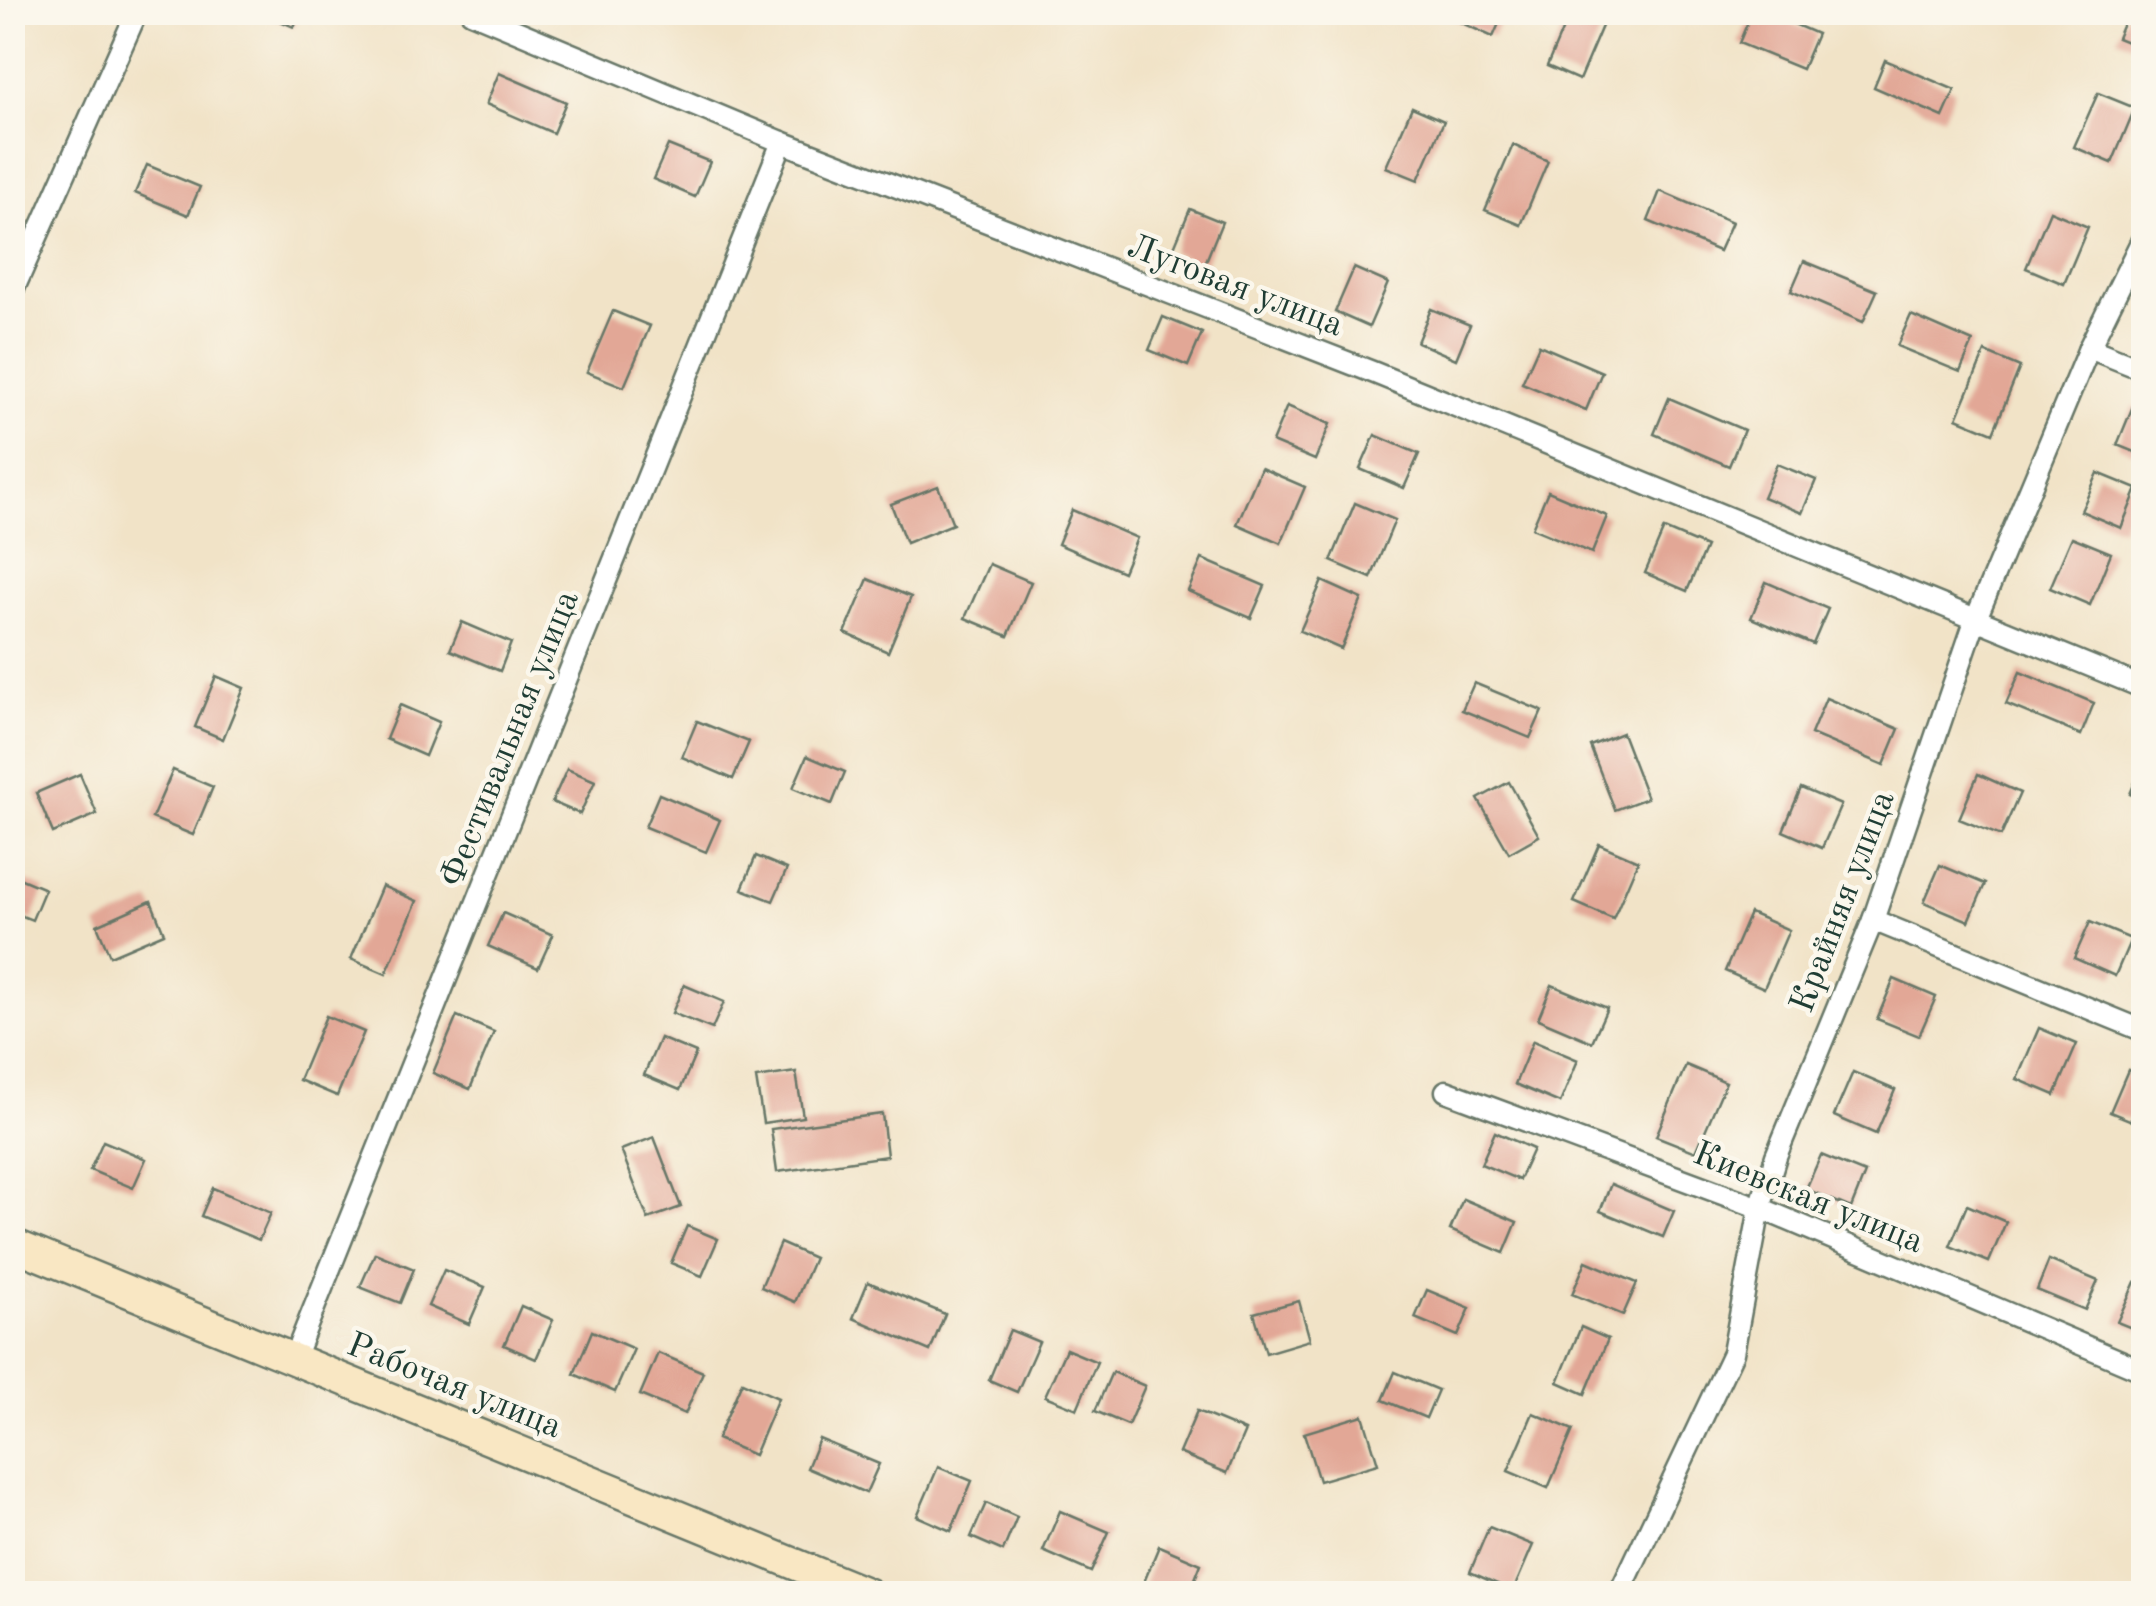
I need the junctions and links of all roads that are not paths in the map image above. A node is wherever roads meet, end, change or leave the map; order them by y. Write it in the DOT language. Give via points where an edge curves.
graph roads {
  1 [pos="136,12"];
  2 [pos="471,12"];
  3 [pos="782,142"];
  4 [pos="2144,236"];
  5 [pos="12,293"];
  6 [pos="2089,348"];
  7 [pos="2144,370"];
  8 [pos="1976,621"];
  9 [pos="2144,688"];
  10 [pos="1873,920"];
  11 [pos="2144,1031"];
  12 [pos="1446,1091"];
  13 [pos="1760,1208"];
  14 [pos="12,1244"];
  15 [pos="294,1358"];
  16 [pos="2144,1371"];
  17 [pos="868,1594"];
  18 [pos="1619,1594"];
  1 -- 5 [label="street"];
  2 -- 3 [label="street, Луговая улица"];
  3 -- 8 [label="street, Луговая улица" via="1375,373"];
  3 -- 15 [label="street, Фестивальная улица"];
  4 -- 6 [label="street, Крайняя улица"];
  6 -- 7 [label="street"];
  6 -- 8 [label="street, Крайняя улица"];
  8 -- 9 [label="street, Луговая улица"];
  8 -- 10 [label="street, Крайняя улица"];
  10 -- 11 [label="street"];
  10 -- 13 [label="street, Крайняя улица"];
  12 -- 13 [label="street, Киевская улица"];
  13 -- 16 [label="street, Киевская улица"];
  13 -- 18 [label="street, Крайняя улица" via="1733,1353"];
  14 -- 15 [label="main road, Рабочая улица"];
  15 -- 17 [label="main road, Рабочая улица"];
}
